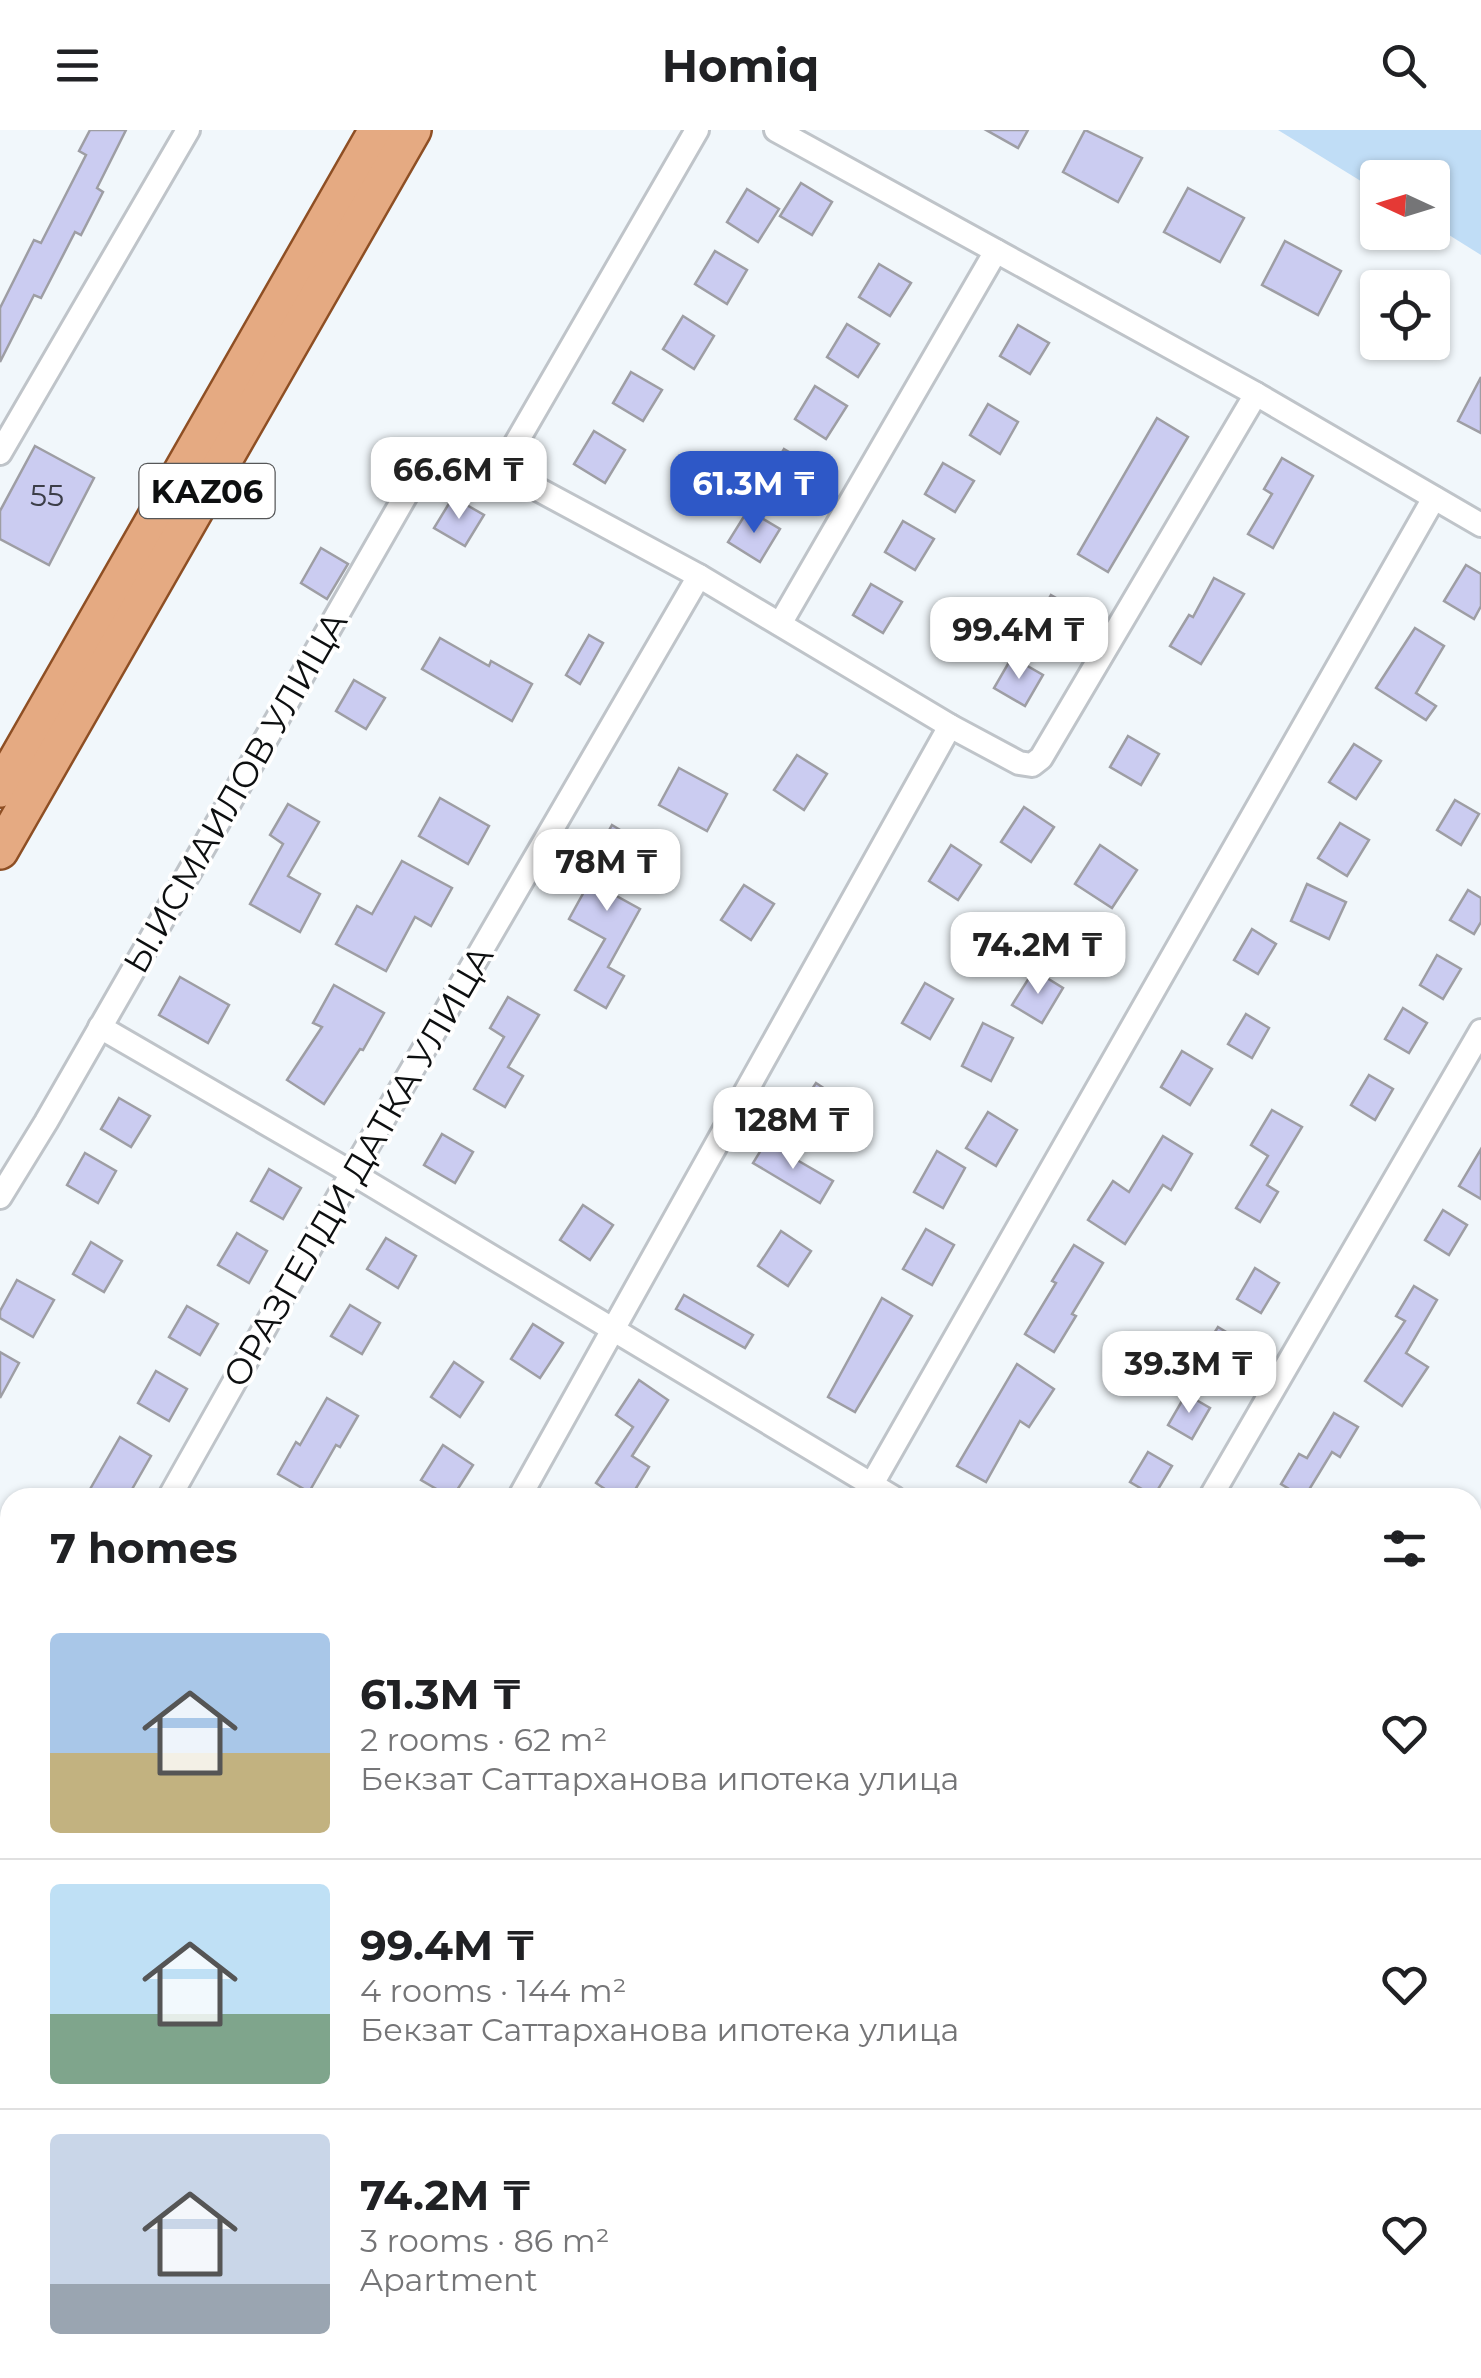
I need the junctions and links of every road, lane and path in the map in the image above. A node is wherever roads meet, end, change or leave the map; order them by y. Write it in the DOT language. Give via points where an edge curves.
graph roads {
  1 [pos="188,130"];
  2 [pos="377,130"];
  3 [pos="414,130"];
  4 [pos="697,130"];
  5 [pos="776,130"];
  6 [pos="996,251"];
  7 [pos="1256,394"];
  8 [pos="0,453"];
  9 [pos="510,467"];
  10 [pos="1434,498"];
  11 [pos="1481,525"];
  12 [pos="700,576"];
  13 [pos="780,624"];
  14 [pos="950,726"];
  15 [pos="0,790"];
  16 [pos="0,851"];
  17 [pos="100,1027"];
  18 [pos="1481,1031"];
  19 [pos="352,1173"];
  20 [pos="0,1197"];
  21 [pos="613,1331"];
  22 [pos="176,1488"];
  23 [pos="525,1488"];
  24 [pos="863,1488"];
  25 [pos="870,1488"];
  26 [pos="1216,1488"];
  1 -- 8 [label="street"];
  2 -- 15 [label="main road, KАZ06"];
  3 -- 16 [label="main road, KАZ06"];
  4 -- 9 [label="street" via="512,450"];
  5 -- 6 [label="street"];
  6 -- 7 [label="street"];
  6 -- 13 [label="street"];
  7 -- 10 [label="street"];
  7 -- 14 [label="street" via="1042,758 1032,766 1019,763"];
  9 -- 12 [label="street" via="517,478"];
  9 -- 17 [label="street, Ы.ИСМАИЛОВ УЛИЦА" via="441,454 422,468"];
  10 -- 11 [label="street"];
  10 -- 25 [label="street"];
  12 -- 13 [label="street"];
  12 -- 19 [label="street, ОРАЗГЕЛДИ ДАТКА УЛИЦА"];
  13 -- 14 [label="street"];
  14 -- 21 [label="street"];
  17 -- 19 [label="street"];
  17 -- 20 [label="street, Ы.ИСМАИЛОВ УЛИЦА"];
  18 -- 26 [label="street"];
  19 -- 21 [label="street"];
  19 -- 22 [label="street, ОРАЗГЕЛДИ ДАТКА УЛИЦА"];
  21 -- 23 [label="street"];
  21 -- 24 [label="street"];
}
